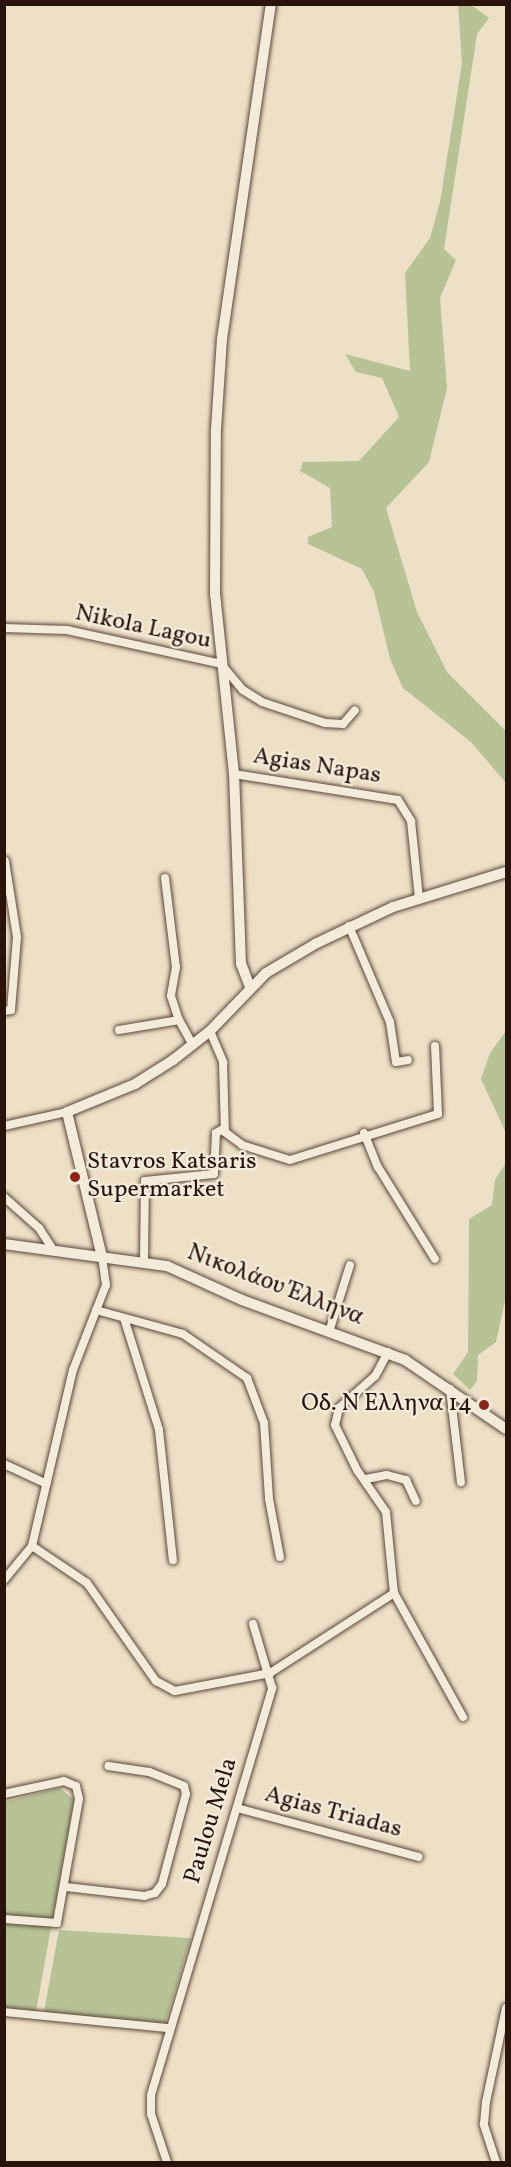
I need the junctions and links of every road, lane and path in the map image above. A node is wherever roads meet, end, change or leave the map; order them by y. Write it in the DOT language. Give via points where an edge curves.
graph roads {
  1 [pos="271,4"];
  2 [pos="4,628"];
  3 [pos="221,664"];
  4 [pos="356,710"];
  5 [pos="234,774"];
  6 [pos="5,861"];
  7 [pos="507,872"];
  8 [pos="165,878"];
  9 [pos="419,898"];
  10 [pos="349,926"];
  11 [pos="250,987"];
  12 [pos="4,1011"];
  13 [pos="178,1020"];
  14 [pos="119,1030"];
  15 [pos="210,1031"];
  16 [pos="193,1045"];
  17 [pos="435,1046"];
  18 [pos="408,1060"];
  19 [pos="67,1112"];
  20 [pos="4,1126"];
  21 [pos="223,1129"];
  22 [pos="364,1133"];
  23 [pos="4,1197"];
  24 [pos="4,1244"];
  25 [pos="54,1251"];
  26 [pos="102,1257"];
  27 [pos="435,1258"];
  28 [pos="144,1260"];
  29 [pos="350,1265"];
  30 [pos="96,1310"];
  31 [pos="124,1318"];
  32 [pos="329,1332"];
  33 [pos="388,1352"];
  34 [pos="450,1389"];
  35 [pos="507,1429"];
  36 [pos="4,1464"];
  37 [pos="366,1479"];
  38 [pos="461,1482"];
  39 [pos="47,1484"];
  40 [pos="416,1501"];
  41 [pos="32,1546"];
  42 [pos="280,1557"];
  43 [pos="173,1560"];
  44 [pos="6,1575"];
  45 [pos="394,1593"];
  46 [pos="253,1624"];
  47 [pos="270,1673"];
  48 [pos="463,1717"];
  49 [pos="108,1766"];
  50 [pos="4,1794"];
  51 [pos="237,1808"];
  52 [pos="419,1857"];
  53 [pos="66,1887"];
  54 [pos="4,1919"];
  55 [pos="507,2008"];
  56 [pos="4,2012"];
  57 [pos="168,2028"];
  58 [pos="167,2163"];
  59 [pos="496,2163"];
  1 -- 3 [label="street" via="218,384 215,594"];
  2 -- 3 [label="street, Nikola Lagou" via="67,630"];
  3 -- 4 [label="street, Nikola Lagou" via="243,690 273,705 343,724"];
  3 -- 5 [label="street"];
  5 -- 9 [label="street, Agias Napas" via="398,800 411,822"];
  5 -- 11 [label="street" via="241,964"];
  6 -- 12 [label="street" via="17,936 11,1010"];
  7 -- 9 [label="street"];
  8 -- 13 [label="street" via="176,967 171,996"];
  9 -- 10 [label="street"];
  10 -- 11 [label="street" via="284,962"];
  10 -- 18 [label="street" via="390,1022 396,1062"];
  11 -- 15 [label="street"];
  13 -- 14 [label="street"];
  13 -- 16 [label="street"];
  15 -- 16 [label="street"];
  15 -- 21 [label="street" via="222,1062"];
  16 -- 19 [label="street" via="135,1083"];
  17 -- 22 [label="street" via="438,1114"];
  19 -- 20 [label="street"];
  19 -- 26 [label="street"];
  21 -- 22 [label="street" via="242,1145 290,1160"];
  21 -- 28 [label="street" via="216,1133 214,1174 145,1181"];
  22 -- 27 [label="street" via="378,1167"];
  23 -- 25 [label="street" via="39,1228"];
  24 -- 25 [label="street, Νικολάου Έλληνα"];
  25 -- 26 [label="street, Νικολάου Έλληνα"];
  26 -- 28 [label="street, Νικολάου Έλληνα"];
  26 -- 30 [label="street" via="105,1285"];
  28 -- 32 [label="street, Νικολάου Έλληνα"];
  29 -- 32 [label="street"];
  30 -- 31 [label="street"];
  30 -- 39 [label="street" via="73,1370"];
  31 -- 42 [label="street" via="183,1334 247,1378 264,1423 269,1498"];
  31 -- 43 [label="street" via="159,1430"];
  32 -- 33 [label="street, Νικολάου Έλληνα"];
  33 -- 34 [label="street, Νικολάου Έλληνα"];
  33 -- 37 [label="street" via="375,1376 345,1401 336,1415 340,1434"];
  34 -- 35 [label="street, Νικολάου Έλληνα"];
  34 -- 38 [label="street"];
  36 -- 39 [label="street"];
  37 -- 40 [label="street" via="387,1475 406,1480"];
  37 -- 45 [label="street" via="386,1512"];
  39 -- 41 [label="street"];
  41 -- 44 [label="street"];
  41 -- 47 [label="street" via="87,1583 156,1681 167,1689 186,1691"];
  45 -- 47 [label="street"];
  45 -- 48 [label="street"];
  46 -- 47 [label="street, Paulou Mela"];
  47 -- 51 [label="street, Paulou Mela" via="270,1697"];
  49 -- 53 [label="street" via="149,1772 184,1786 186,1794 162,1884 155,1893 144,1896"];
  50 -- 53 [label="street" via="56,1780 76,1786 79,1799"];
  51 -- 52 [label="street, Agias Triadas"];
  51 -- 57 [label="street, Paulou Mela"];
  53 -- 54 [label="street" via="57,1923"];
  55 -- 59 [label="street" via="484,2124"];
  56 -- 57 [label="street"];
  57 -- 58 [label="street, Paulou Mela" via="150,2104"];
}
